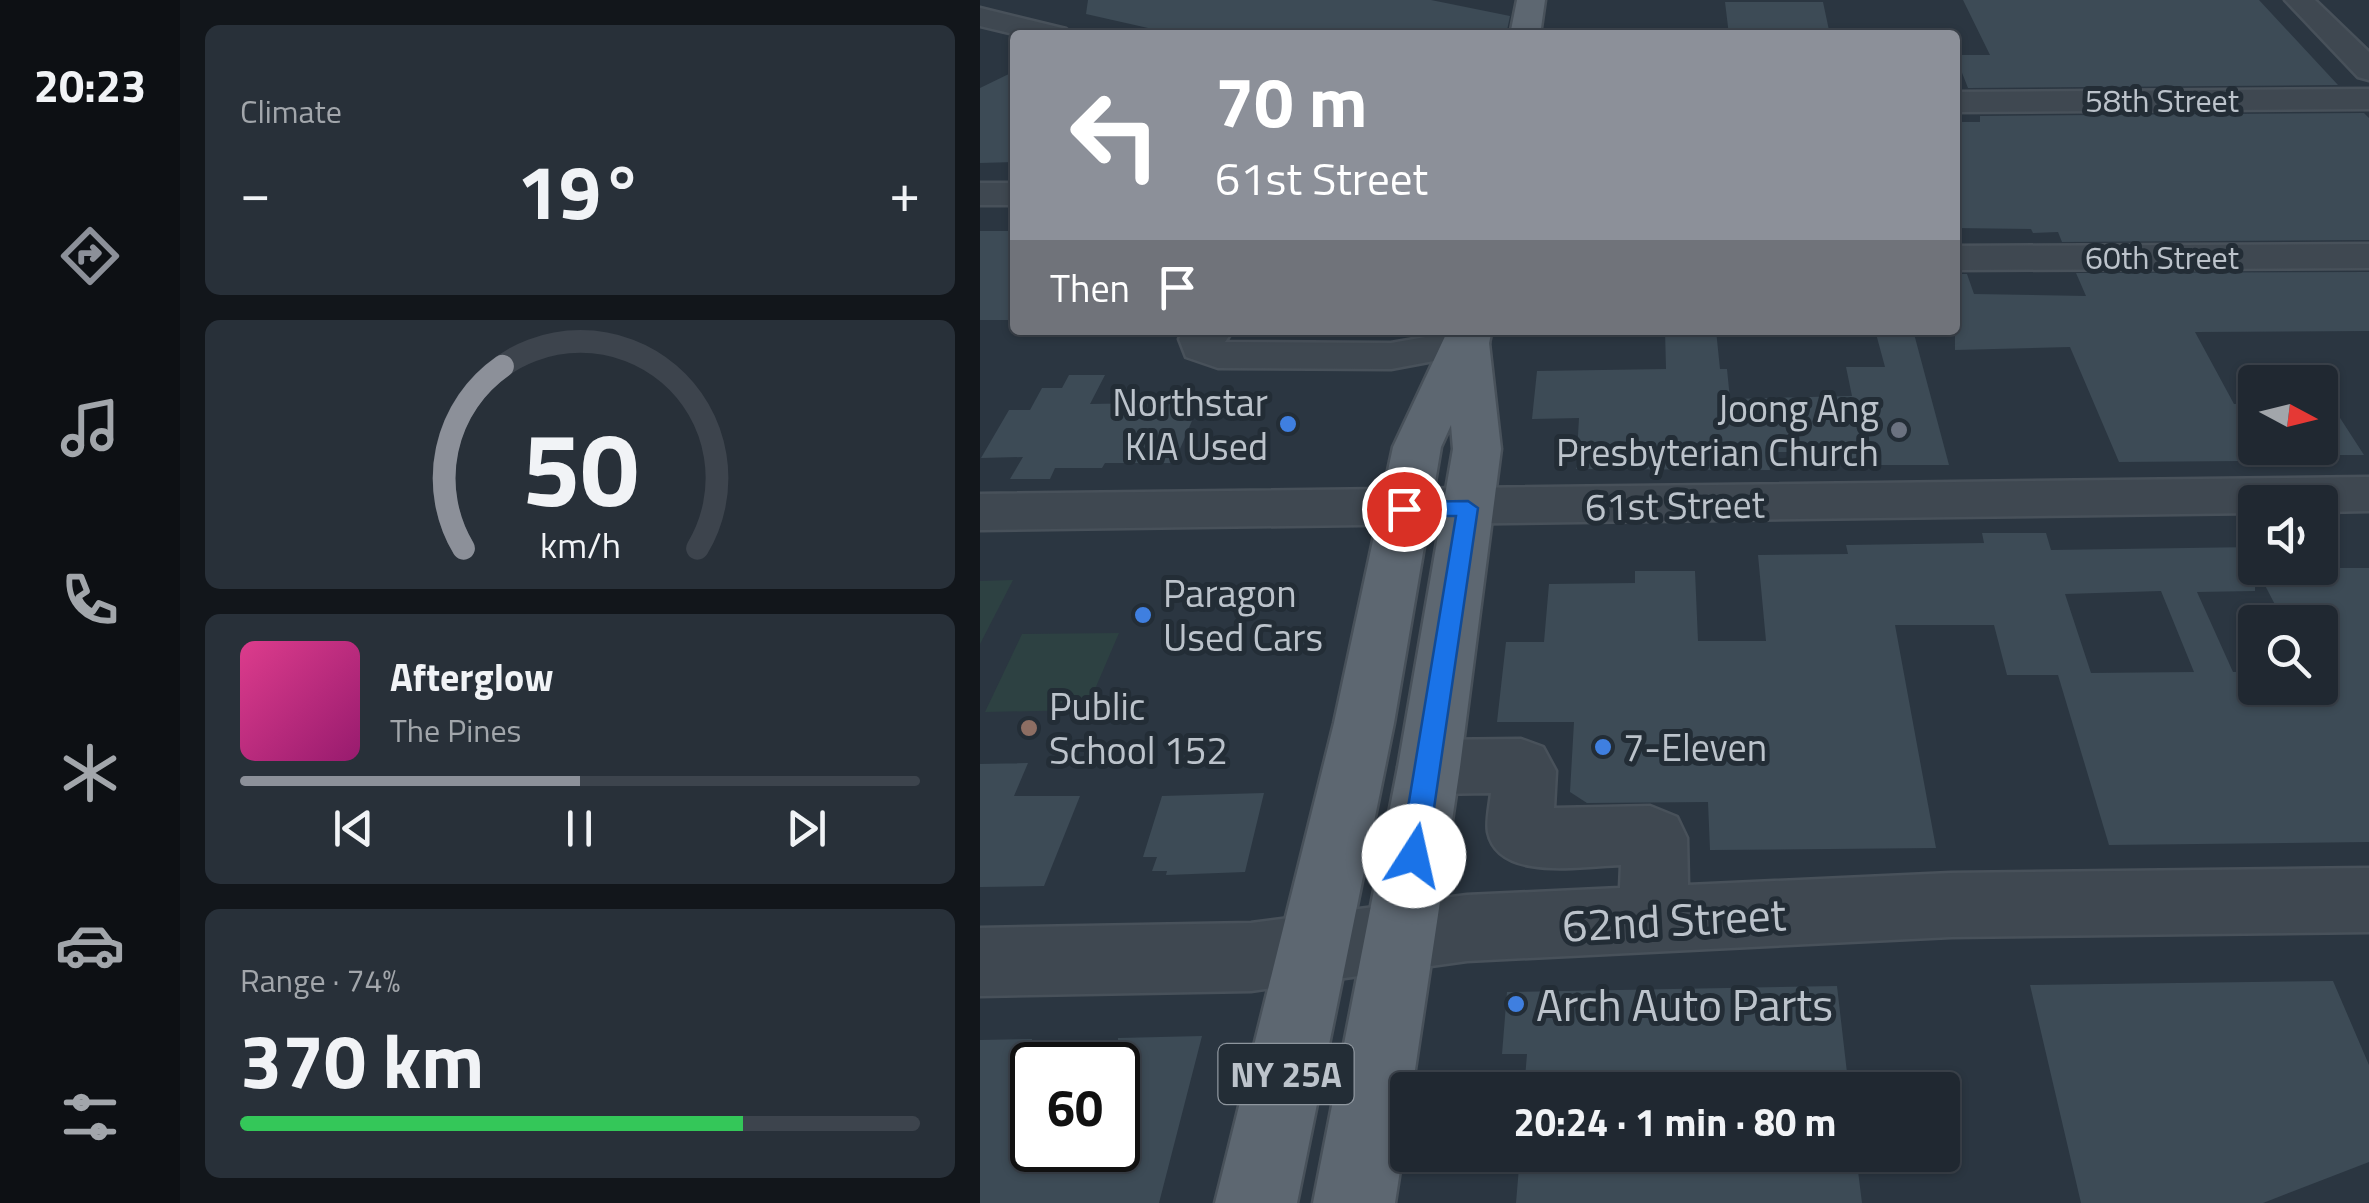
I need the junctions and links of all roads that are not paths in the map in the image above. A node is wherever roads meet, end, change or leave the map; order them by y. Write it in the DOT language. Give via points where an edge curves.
graph roads {
  1 [pos="1531,0"];
  2 [pos="2299,0"];
  3 [pos="980,17"];
  4 [pos="1035,30"];
  5 [pos="1526,30"];
  6 [pos="2369,70"];
  7 [pos="2369,99"];
  8 [pos="1960,102"];
  9 [pos="980,194"];
  10 [pos="1010,194"];
  11 [pos="2369,256"];
  12 [pos="1960,258"];
  13 [pos="1206,335"];
  14 [pos="1468,336"];
  15 [pos="2369,494"];
  16 [pos="1468,508"];
  17 [pos="1404,509"];
  18 [pos="980,512"];
  19 [pos="1429,767"];
  20 [pos="2369,900"];
  21 [pos="1654,920"];
  22 [pos="1400,937"];
  23 [pos="1316,946"];
  24 [pos="980,962"];
  25 [pos="1256,1203"];
  26 [pos="1354,1203"];
  1 -- 5 [label="main road"];
  2 -- 6 [label="street"];
  3 -- 4 [label="street"];
  7 -- 8 [label="street, 58th Street"];
  9 -- 10 [label="street"];
  11 -- 12 [label="street, 60th Street"];
  13 -- 14 [label="street" via="1202,348 1218,355 1391,356"];
  14 -- 16 [label="main road, NY 25A" via="1477,449"];
  14 -- 17 [label="main road, NY 25A" via="1417,447"];
  15 -- 16 [label="street, 61st Street"];
  16 -- 17 [label="street, 61st Street"];
  16 -- 19 [label="main road, NY 25A"];
  17 -- 18 [label="street, 61st Street"];
  17 -- 23 [label="main road, NY 25A"];
  19 -- 21 [label="street" via="1521,766 1520,831 1529,838 1650,835"];
  19 -- 22 [label="main road, NY 25A"];
  20 -- 21 [label="street, 62nd Street" via="1950,905"];
  21 -- 22 [label="street, 62nd Street"];
  22 -- 23 [label="street, 62nd Street"];
  22 -- 26 [label="main road, NY 25A"];
  23 -- 24 [label="street, 62nd Street" via="1251,957"];
  23 -- 25 [label="main road, NY 25A"];
}
